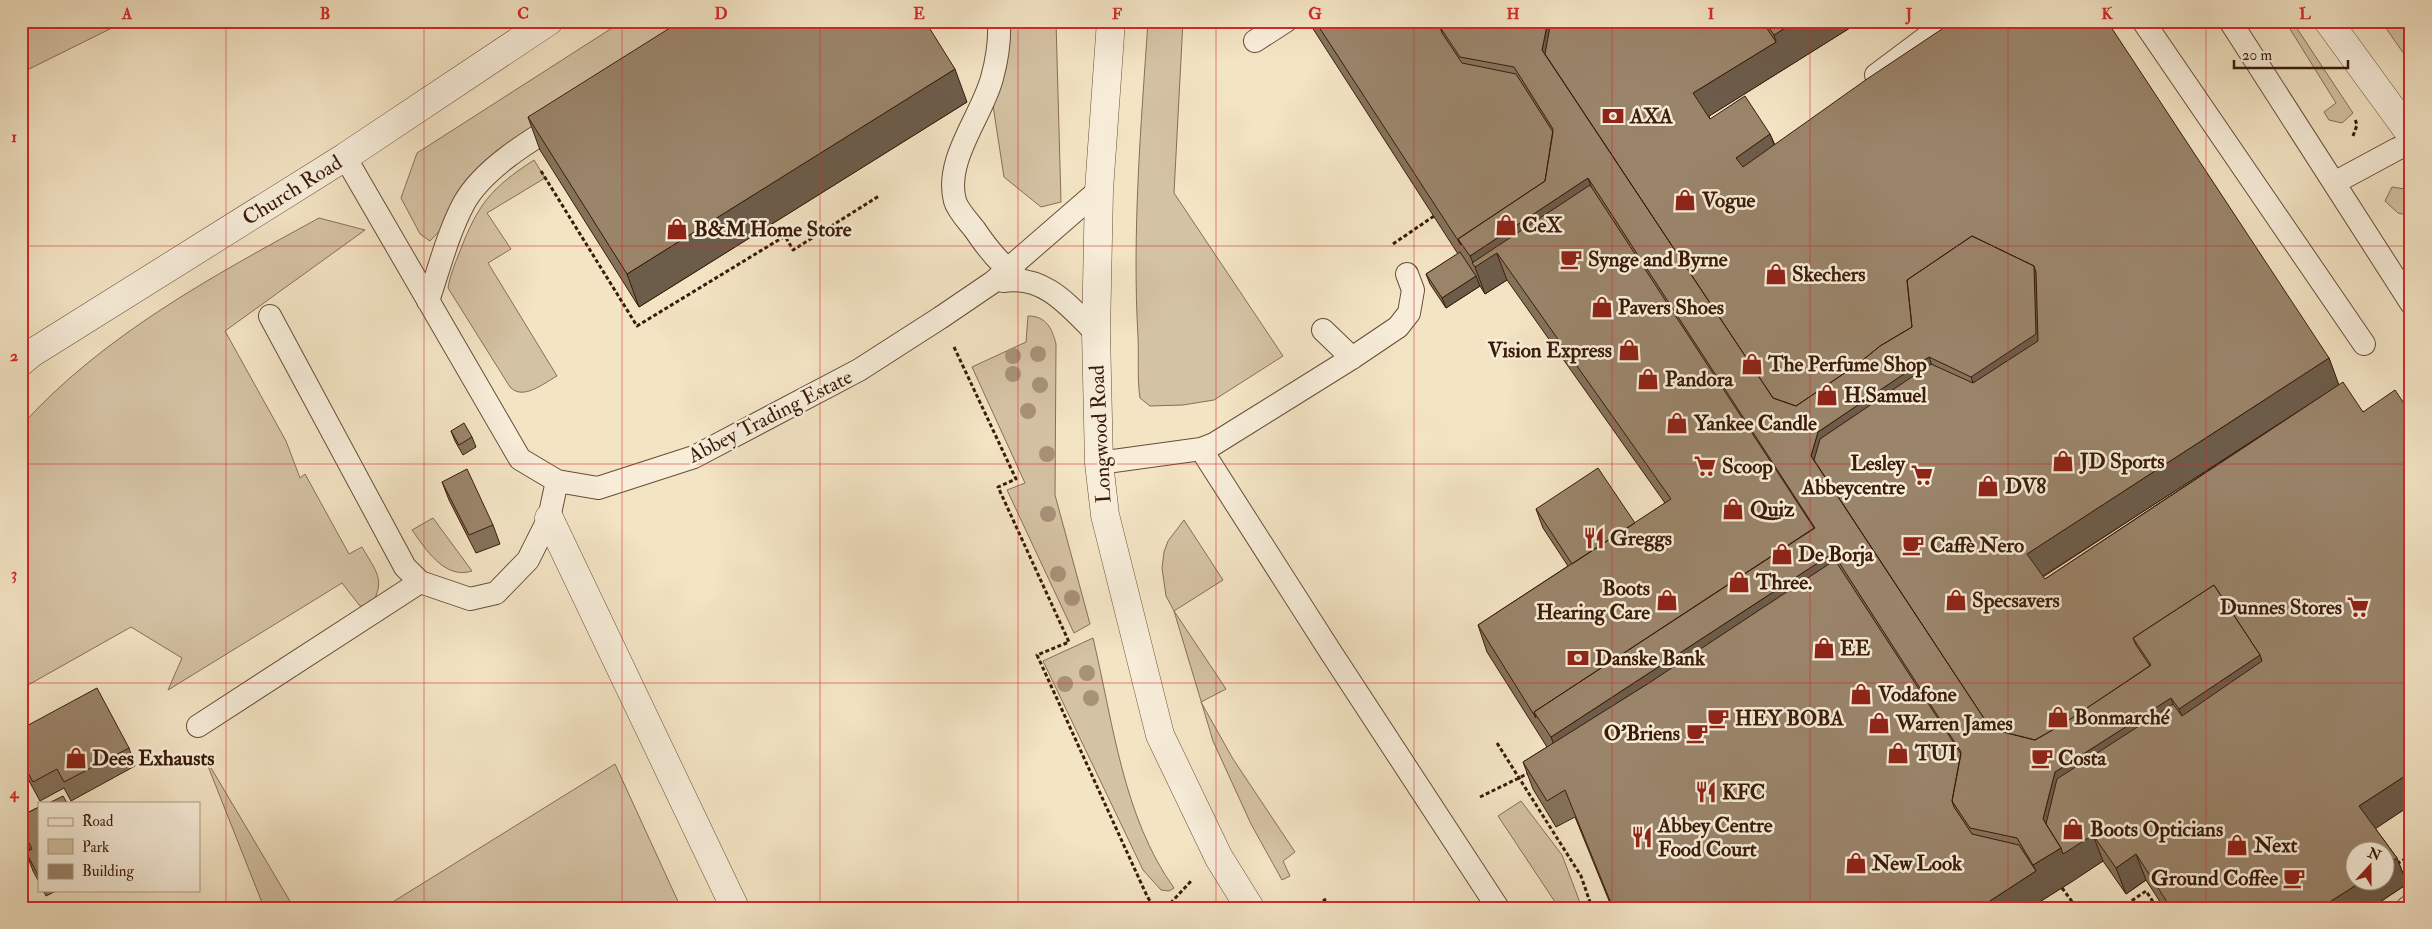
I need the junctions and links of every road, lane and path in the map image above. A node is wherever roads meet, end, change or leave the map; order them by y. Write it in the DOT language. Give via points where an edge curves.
graph roads {
  1 [pos="548,21"];
  2 [pos="999,21"];
  3 [pos="1110,21"];
  4 [pos="1286,21"];
  5 [pos="1948,21"];
  6 [pos="2144,21"];
  7 [pos="2230,21"];
  8 [pos="2328,21"];
  9 [pos="1255,41"];
  10 [pos="1856,89"];
  11 [pos="576,113"];
  12 [pos="2411,136"];
  13 [pos="2411,144"];
  14 [pos="525,145"];
  15 [pos="344,157"];
  16 [pos="2334,183"];
  17 [pos="1099,190"];
  18 [pos="879,196"];
  19 [pos="1440,212"];
  20 [pos="1393,245"];
  21 [pos="1408,274"];
  22 [pos="1006,277"];
  23 [pos="428,301"];
  24 [pos="2411,303"];
  25 [pos="270,316"];
  26 [pos="940,318"];
  27 [pos="1323,330"];
  28 [pos="1096,332"];
  29 [pos="2364,344"];
  30 [pos="25,357"];
  31 [pos="1352,358"];
  32 [pos="1201,449"];
  33 [pos="1099,463"];
  34 [pos="557,481"];
  35 [pos="549,518"];
  36 [pos="420,582"];
  37 [pos="198,726"];
  38 [pos="1498,743"];
  39 [pos="1533,771"];
  40 [pos="1518,778"];
  41 [pos="1480,797"];
  42 [pos="2411,855"];
  43 [pos="2394,866"];
  44 [pos="1193,879"];
  45 [pos="2062,888"];
  46 [pos="1326,899"];
  47 [pos="2074,903"];
  48 [pos="2411,905"];
  49 [pos="735,908"];
  50 [pos="1154,908"];
  51 [pos="1166,908"];
  52 [pos="1250,908"];
  53 [pos="1312,908"];
  54 [pos="1498,908"];
  55 [pos="1592,908"];
  56 [pos="2121,908"];
  57 [pos="2157,908"];
  58 [pos="2407,908"];
  1 -- 15 [label="street, Church Road"];
  2 -- 22 [label="lane" via="1000,36 992,79 964,142 954,176 955,202"];
  3 -- 17 [label="street, Longwood Road"];
  4 -- 9 [label="lane"];
  5 -- 10 [label="lane"];
  6 -- 29 [label="lane"];
  7 -- 16 [label="lane"];
  8 -- 12 [label="street"];
  11 -- 14 [label="lane"];
  13 -- 16 [label="lane"];
  14 -- 18 [label="path" via="637,326 785,236 793,250"];
  14 -- 23 [label="lane" via="487,175 465,202"];
  15 -- 23 [label="lane, Abbey Trading Estate"];
  15 -- 30 [label="street, Church Road"];
  16 -- 24 [label="lane"];
  17 -- 22 [label="lane, Abbey Trading Estate"];
  17 -- 28 [label="street, Longwood Road"];
  19 -- 20 [label="path"];
  21 -- 31 [label="lane" via="1413,290 1409,313 1398,327"];
  22 -- 26 [label="lane, Abbey Trading Estate"];
  22 -- 28 [label="lane" via="1045,286"];
  23 -- 34 [label="lane, Abbey Trading Estate" via="520,459"];
  25 -- 36 [label="lane" via="405,567"];
  26 -- 34 [label="lane, Abbey Trading Estate" via="859,370 694,457 598,488"];
  26 -- 50 [label="path" via="1016,479 998,487 1069,642 1037,655"];
  27 -- 31 [label="lane"];
  28 -- 33 [label="street, Longwood Road"];
  31 -- 32 [label="lane"];
  32 -- 33 [label="lane"];
  32 -- 54 [label="lane"];
  33 -- 52 [label="street, Longwood Road" via="1105,516 1160,736 1219,858"];
  34 -- 35 [label="lane"];
  35 -- 36 [label="lane" via="528,560 496,594 470,599"];
  35 -- 49 [label="street"];
  36 -- 37 [label="lane"];
  38 -- 40 [label="path"];
  39 -- 40 [label="path"];
  40 -- 41 [label="path"];
  40 -- 55 [label="path" via="1581,876"];
  42 -- 43 [label="path"];
  44 -- 51 [label="path"];
  45 -- 47 [label="path"];
  46 -- 53 [label="path"];
  48 -- 58 [label="lane"];
  56 -- 57 [label="path" via="2146,891"];
}
